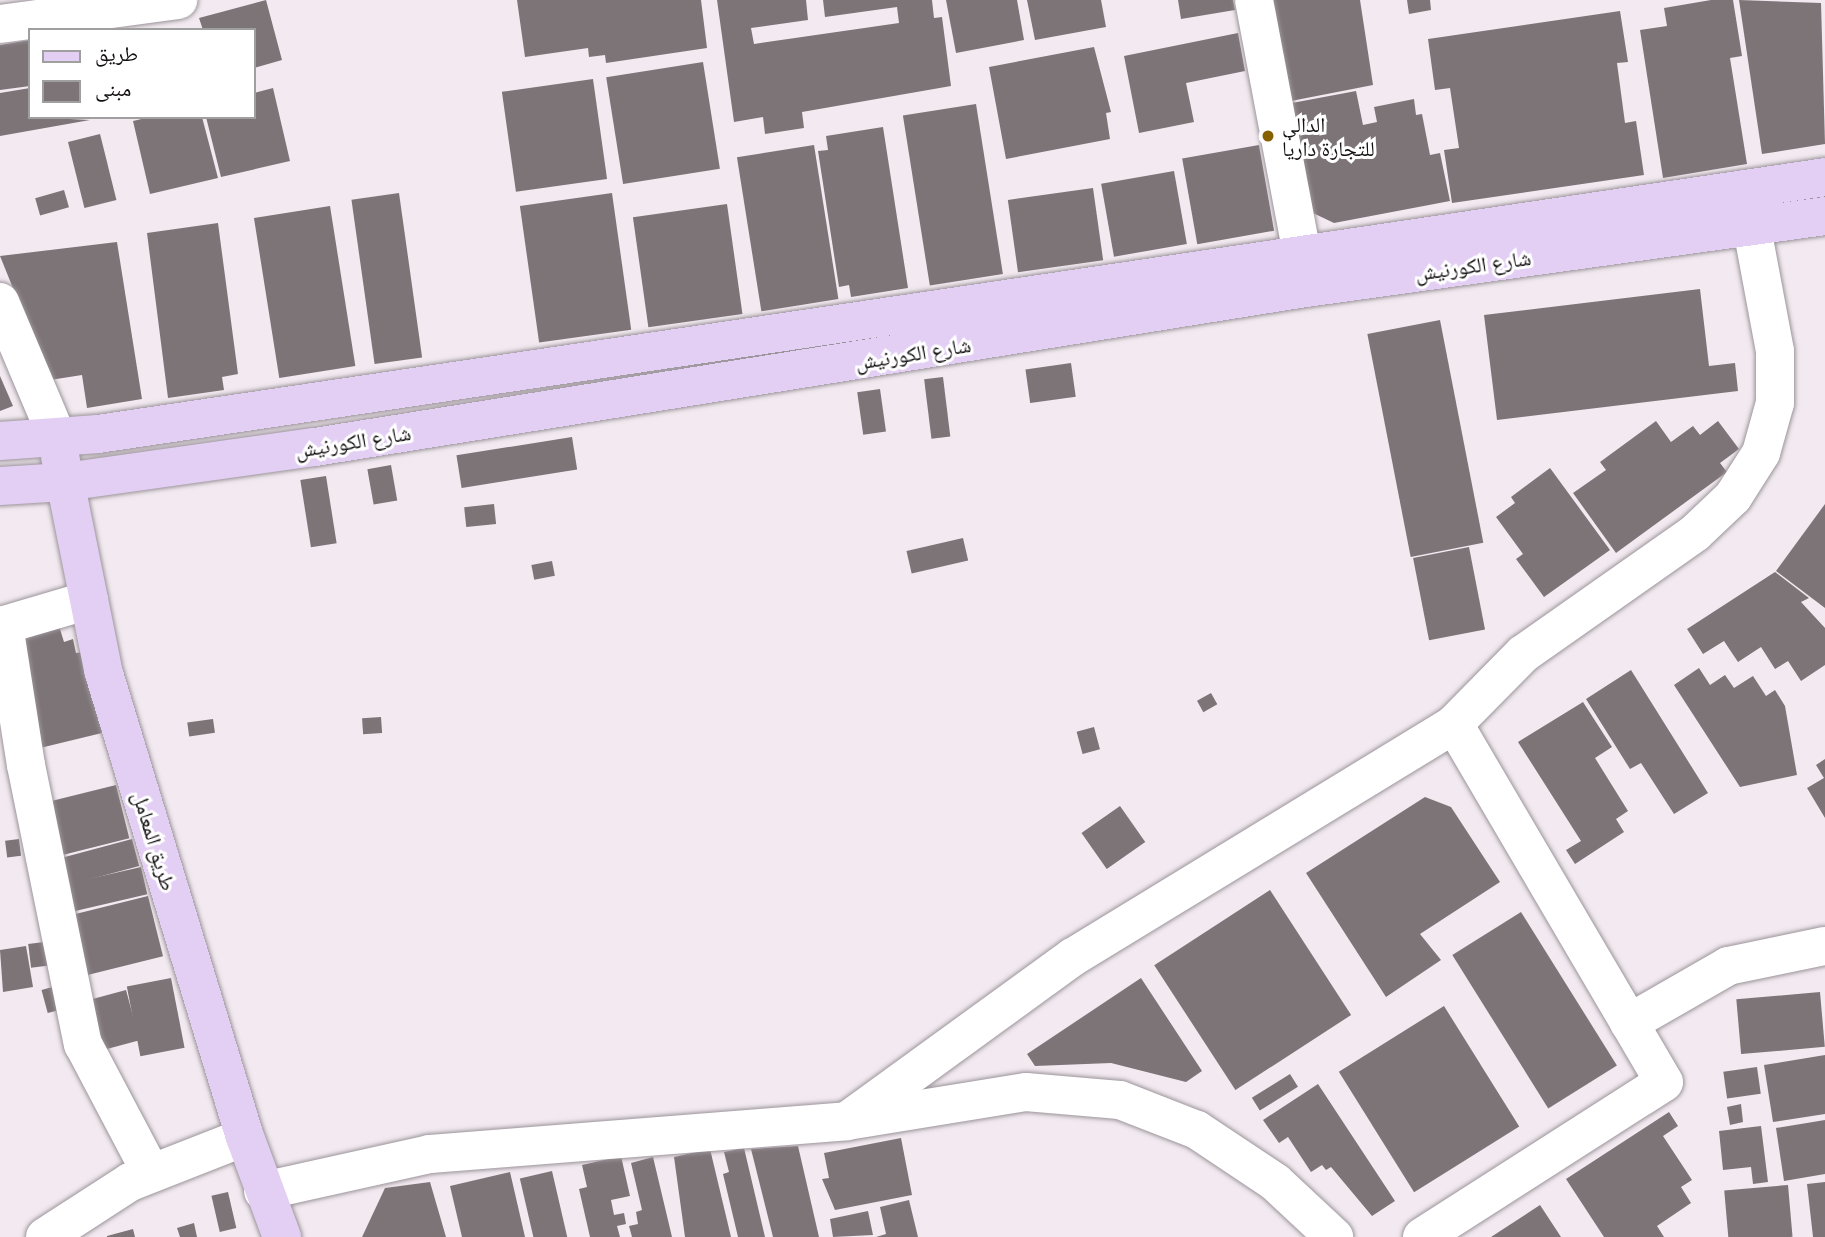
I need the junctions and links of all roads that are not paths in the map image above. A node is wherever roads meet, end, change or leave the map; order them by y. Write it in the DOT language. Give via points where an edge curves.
graph roads {
  1 [pos="178,0"];
  2 [pos="1254,0"];
  3 [pos="0,24"];
  4 [pos="1825,177"];
  5 [pos="1825,216"];
  6 [pos="1752,228"];
  7 [pos="1302,254"];
  8 [pos="0,302"];
  9 [pos="57,437"];
  10 [pos="0,441"];
  11 [pos="65,482"];
  12 [pos="0,486"];
  13 [pos="89,600"];
  14 [pos="1454,724"];
  15 [pos="1825,946"];
  16 [pos="1629,1023"];
  17 [pos="846,1121"];
  18 [pos="245,1137"];
  19 [pos="151,1173"];
  20 [pos="263,1191"];
  21 [pos="45,1237"];
  22 [pos="282,1237"];
  23 [pos="1334,1237"];
  24 [pos="1422,1237"];
  1 -- 3 [label="street"];
  2 -- 7 [label="street"];
  4 -- 7 [label="main road, شارع الكورنيش"];
  5 -- 6 [label="main road, شارع الكورنيش"];
  6 -- 11 [label="main road, شارع الكورنيش" via="1299,289"];
  6 -- 14 [label="street" via="1776,351 1775,403 1761,453 1733,497 1695,533 1523,654"];
  7 -- 9 [label="main road, شارع الكورنيش"];
  8 -- 9 [label="street"];
  9 -- 10 [label="main road, شارع الكورنيش"];
  9 -- 11 [label="main road, طريق المعامل"];
  11 -- 12 [label="main road, شارع الكورنيش"];
  11 -- 13 [label="main road, طريق المعامل"];
  13 -- 18 [label="main road, طريق المعامل" via="103,670"];
  13 -- 19 [label="street" via="4,625 26,765 83,1044"];
  14 -- 16 [label="street"];
  14 -- 17 [label="street" via="1073,957"];
  15 -- 16 [label="street" via="1728,966"];
  16 -- 24 [label="street" via="1664,1082"];
  17 -- 20 [label="street" via="430,1154"];
  17 -- 23 [label="street" via="1026,1092 1120,1100 1197,1129 1275,1182"];
  18 -- 19 [label="street"];
  18 -- 20 [label="main road, طريق المعامل"];
  19 -- 21 [label="street"];
  20 -- 22 [label="main road, طريق المعامل"];
}
